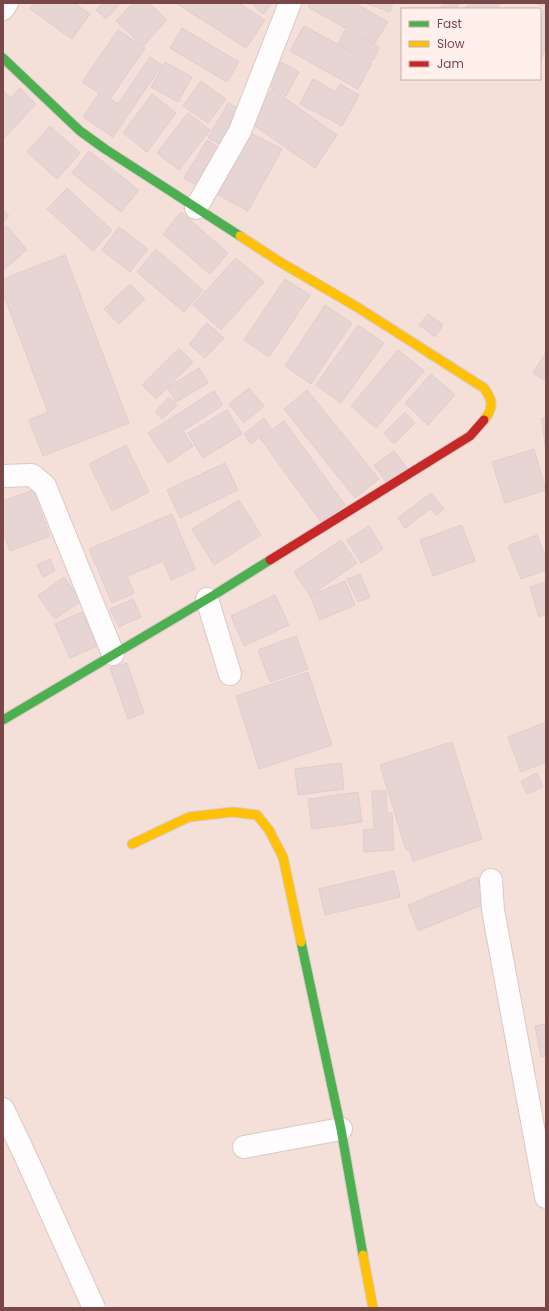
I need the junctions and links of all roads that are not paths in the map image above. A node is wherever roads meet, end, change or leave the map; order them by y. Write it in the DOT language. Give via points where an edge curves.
graph roads {
  1 [pos="7,3"];
  2 [pos="290,3"];
  3 [pos="3,9"];
  4 [pos="3,58"];
  5 [pos="196,208"];
  6 [pos="3,476"];
  7 [pos="207,599"];
  8 [pos="113,654"];
  9 [pos="230,674"];
  10 [pos="3,720"];
  11 [pos="132,844"];
  12 [pos="491,880"];
  13 [pos="3,1109"];
  14 [pos="341,1128"];
  15 [pos="244,1147"];
  16 [pos="546,1198"];
  17 [pos="94,1308"];
  18 [pos="373,1308"];
  1 -- 3 [label="street"];
  2 -- 5 [label="street" via="240,131"];
  4 -- 5 [label="street" via="80,131"];
  5 -- 7 [label="street" via="484,388 492,403 488,415 470,436"];
  6 -- 8 [label="street" via="32,475 44,486"];
  7 -- 8 [label="street"];
  7 -- 9 [label="street"];
  8 -- 10 [label="street"];
  11 -- 14 [label="street" via="188,817 232,812 257,815 269,830 283,857"];
  12 -- 16 [label="street" via="493,910"];
  13 -- 17 [label="street"];
  14 -- 15 [label="street"];
  14 -- 18 [label="street"];
}
